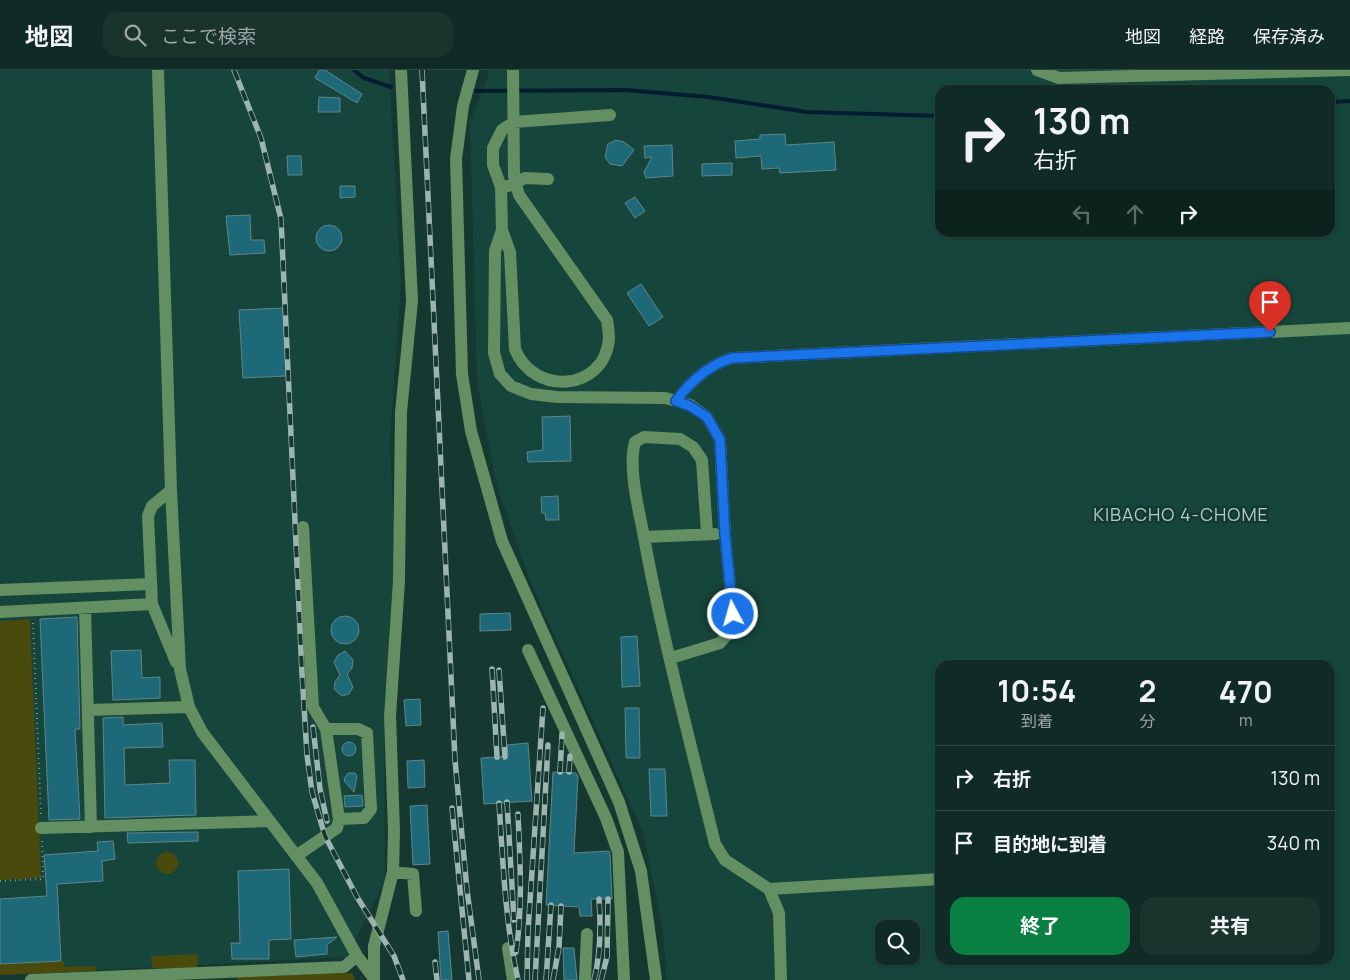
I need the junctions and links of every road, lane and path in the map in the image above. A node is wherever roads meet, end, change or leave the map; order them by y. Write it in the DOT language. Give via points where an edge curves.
graph roads {
  1 [pos="158,70"];
  2 [pos="401,70"];
  3 [pos="473,70"];
  4 [pos="513,70"];
  5 [pos="1037,70"];
  6 [pos="1350,70"];
  7 [pos="610,114"];
  8 [pos="514,122"];
  9 [pos="548,179"];
  10 [pos="515,183"];
  11 [pos="501,187"];
  12 [pos="502,230"];
  13 [pos="1350,328"];
  14 [pos="676,401"];
  15 [pos="171,490"];
  16 [pos="303,527"];
  17 [pos="707,533"];
  18 [pos="725,535"];
  19 [pos="644,537"];
  20 [pos="151,584"];
  21 [pos="0,590"];
  22 [pos="152,604"];
  23 [pos="85,608"];
  24 [pos="32,610"];
  25 [pos="0,612"];
  26 [pos="528,650"];
  27 [pos="671,658"];
  28 [pos="180,669"];
  29 [pos="189,707"];
  30 [pos="88,710"];
  31 [pos="326,729"];
  32 [pos="339,819"];
  33 [pos="270,821"];
  34 [pos="91,827"];
  35 [pos="41,828"];
  36 [pos="296,856"];
  37 [pos="393,872"];
  38 [pos="935,879"];
  39 [pos="0,881"];
  40 [pos="769,889"];
  41 [pos="416,911"];
  42 [pos="587,934"];
  43 [pos="508,948"];
  44 [pos="357,956"];
  45 [pos="234,976"];
  46 [pos="588,978"];
  47 [pos="373,979"];
  48 [pos="31,980"];
  49 [pos="513,980"];
  50 [pos="624,980"];
  51 [pos="656,980"];
  52 [pos="781,980"];
  1 -- 15 [label="street"];
  2 -- 37 [label="street" via="412,301 401,412 399,581 390,716"];
  3 -- 51 [label="street" via="462,106 456,159 462,374 471,431 502,541 619,802 641,871"];
  4 -- 8 [label="street"];
  5 -- 6 [label="street" via="1059,78"];
  7 -- 8 [label="street"];
  8 -- 10 [label="street"];
  8 -- 11 [label="street" via="502,130 494,148 493,165"];
  9 -- 10 [label="street" via="525,178"];
  10 -- 11 [label="street"];
  10 -- 12 [label="street" via="519,194 607,320 609,340 603,357 583,379 569,383 546,378 535,374 519,360 515,350 510,252"];
  11 -- 12 [label="street"];
  12 -- 14 [label="street" via="495,251 494,353 500,374 511,386 531,394 557,397 665,398"];
  13 -- 14 [label="street" via="732,358 717,363 684,389"];
  14 -- 18 [label="street" via="707,417 720,440"];
  15 -- 20 [label="street" via="152,506 148,516"];
  15 -- 28 [label="street"];
  16 -- 31 [label="street" via="313,707"];
  17 -- 18 [label="street"];
  17 -- 19 [label="street"];
  17 -- 19 [label="street" via="702,460 693,447 680,439 644,437 635,442 633,450"];
  18 -- 27 [label="street" via="733,614 730,631 720,643"];
  19 -- 27 [label="street"];
  20 -- 21 [label="street"];
  20 -- 22 [label="street"];
  22 -- 23 [label="street"];
  22 -- 28 [label="street"];
  23 -- 24 [label="street"];
  23 -- 30 [label="street"];
  24 -- 25 [label="street"];
  24 -- 35 [label="path"];
  26 -- 50 [label="street" via="606,818 618,852"];
  27 -- 40 [label="street" via="715,844 725,860"];
  28 -- 29 [label="street"];
  29 -- 30 [label="street"];
  29 -- 33 [label="street" via="202,732"];
  30 -- 34 [label="street"];
  31 -- 32 [label="street"];
  31 -- 32 [label="street" via="358,728 367,733 371,809 364,818"];
  32 -- 36 [label="street" via="337,828"];
  33 -- 34 [label="street"];
  33 -- 36 [label="street"];
  34 -- 35 [label="street"];
  35 -- 39 [label="path" via="43,879"];
  36 -- 44 [label="street" via="317,883"];
  37 -- 41 [label="street" via="413,874"];
  37 -- 47 [label="street" via="374,946"];
  38 -- 40 [label="street"];
  40 -- 52 [label="street" via="779,912"];
  42 -- 46 [label="street"];
  43 -- 49 [label="street"];
  44 -- 45 [label="street" via="344,967"];
  44 -- 47 [label="street"];
  45 -- 48 [label="street"];
}
